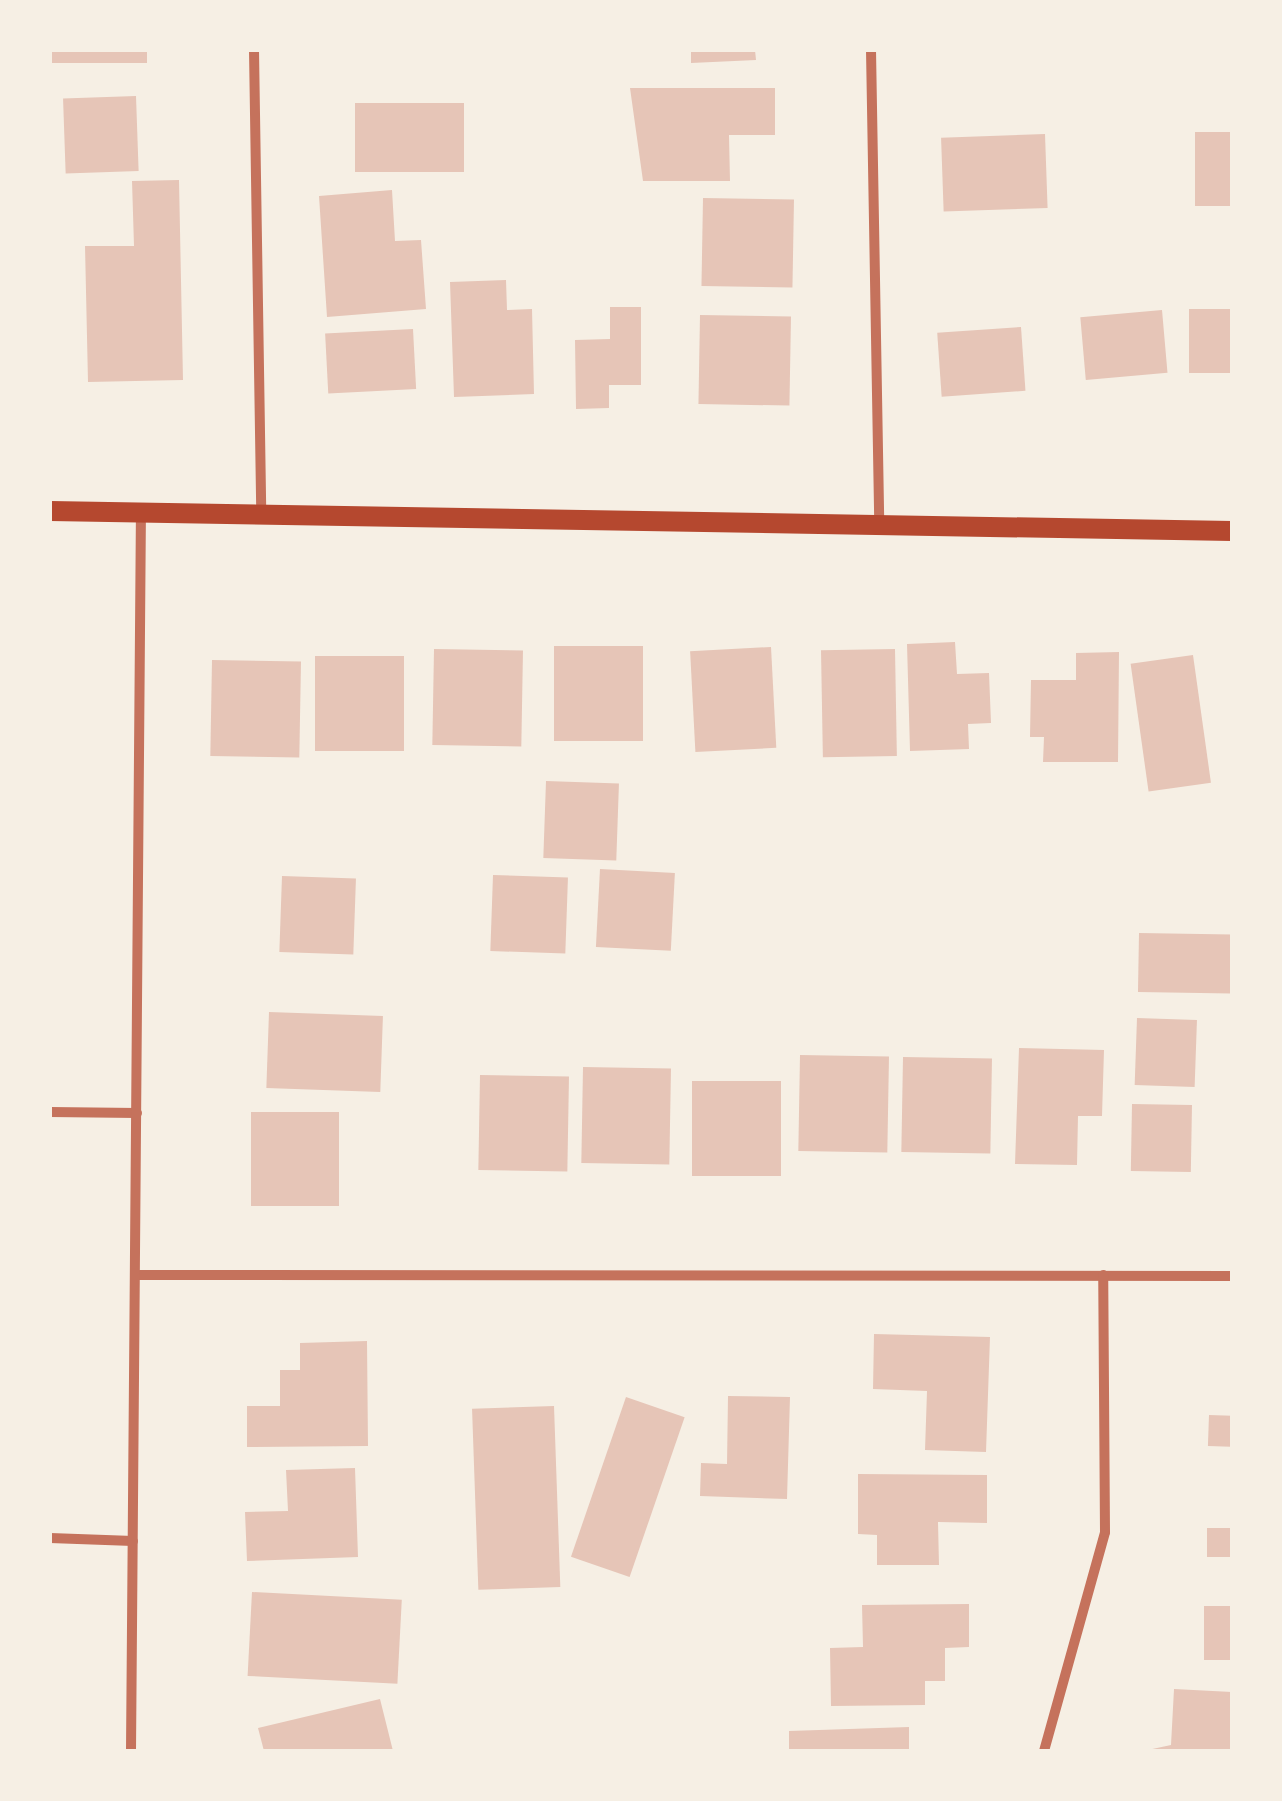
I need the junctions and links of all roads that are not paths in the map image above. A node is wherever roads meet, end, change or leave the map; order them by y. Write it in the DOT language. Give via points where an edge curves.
graph roads {
  1 [pos="254,50"];
  2 [pos="871,50"];
  3 [pos="50,511"];
  4 [pos="140,512"];
  5 [pos="261,515"];
  6 [pos="878,524"];
  7 [pos="1232,531"];
  8 [pos="50,1112"];
  9 [pos="137,1113"];
  10 [pos="135,1274"];
  11 [pos="1104,1275"];
  12 [pos="1232,1276"];
  13 [pos="50,1538"];
  14 [pos="134,1541"];
  15 [pos="132,1751"];
  16 [pos="1044,1751"];
  1 -- 5 [label="street"];
  2 -- 6 [label="street"];
  3 -- 4 [label="main road"];
  4 -- 5 [label="main road"];
  4 -- 9 [label="street"];
  5 -- 6 [label="main road"];
  6 -- 7 [label="main road"];
  8 -- 9 [label="street"];
  9 -- 10 [label="street"];
  10 -- 11 [label="street"];
  10 -- 14 [label="street"];
  11 -- 12 [label="street"];
  11 -- 16 [label="street" via="1104,1532"];
  13 -- 14 [label="street"];
  14 -- 15 [label="street"];
}
